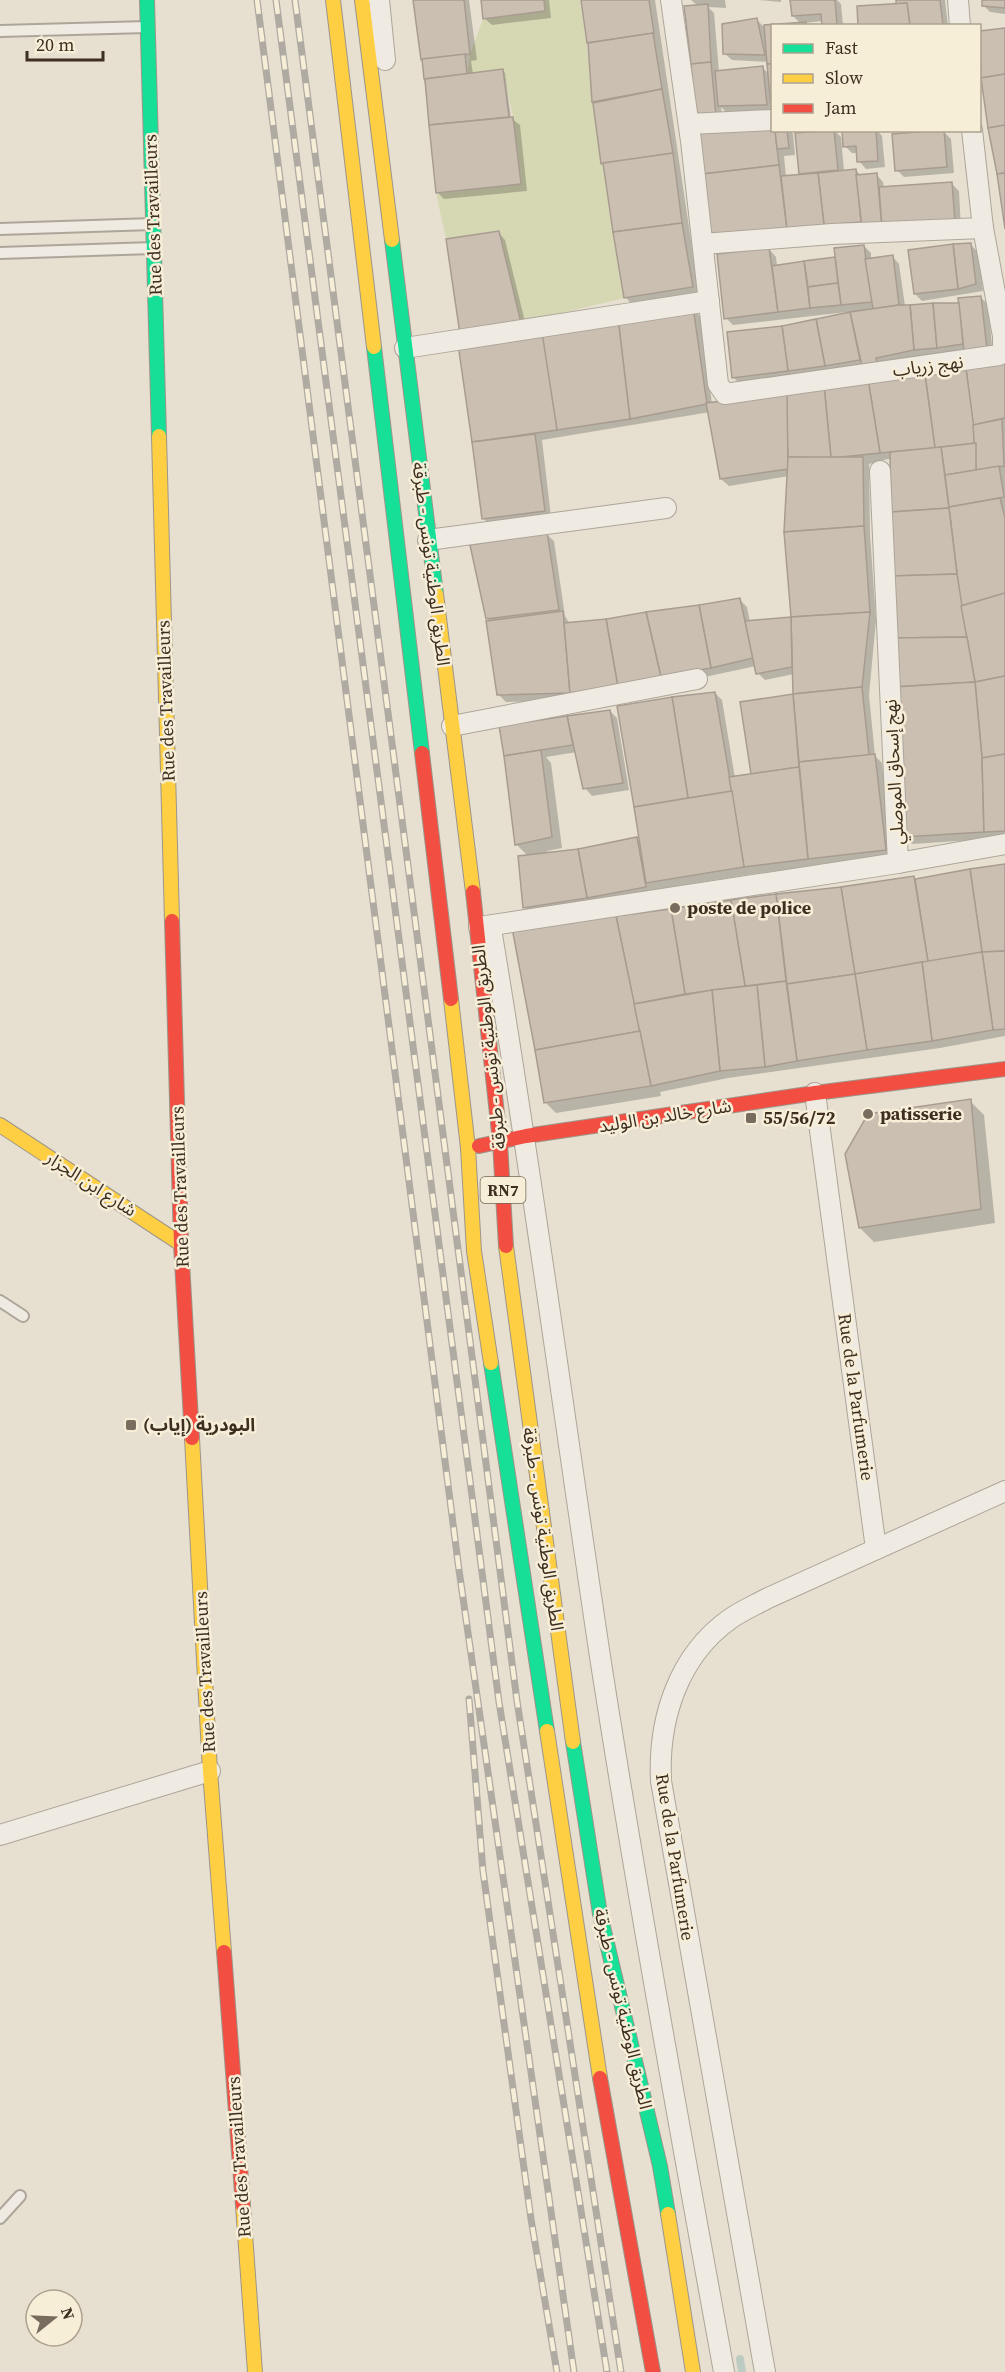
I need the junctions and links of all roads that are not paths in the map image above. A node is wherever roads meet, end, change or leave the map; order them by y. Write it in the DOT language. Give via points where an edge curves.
graph roads {
  1 [pos="147,0"];
  2 [pos="333,0"];
  3 [pos="362,0"];
  4 [pos="379,0"];
  5 [pos="671,0"];
  6 [pos="958,0"];
  7 [pos="960,24"];
  8 [pos="147,27"];
  9 [pos="0,31"];
  10 [pos="771,120"];
  11 [pos="689,124"];
  12 [pos="972,132"];
  13 [pos="153,224"];
  14 [pos="983,228"];
  15 [pos="0,229"];
  16 [pos="703,244"];
  17 [pos="154,248"];
  18 [pos="0,253"];
  19 [pos="997,261"];
  20 [pos="709,301"];
  21 [pos="408,347"];
  22 [pos="880,471"];
  23 [pos="666,507"];
  24 [pos="433,540"];
  25 [pos="697,680"];
  26 [pos="458,725"];
  27 [pos="1005,844"];
  28 [pos="898,863"];
  29 [pos="484,927"];
  30 [pos="1005,1069"];
  31 [pos="815,1093"];
  32 [pos="0,1125"];
  33 [pos="526,1136"];
  34 [pos="500,1142"];
  35 [pos="468,1148"];
  36 [pos="182,1244"];
  37 [pos="0,1301"];
  38 [pos="23,1316"];
  39 [pos="1005,1491"];
  40 [pos="876,1549"];
  41 [pos="210,1771"];
  42 [pos="0,1835"];
  43 [pos="20,2196"];
  44 [pos="0,2217"];
  45 [pos="255,2372"];
  46 [pos="653,2372"];
  47 [pos="693,2372"];
  48 [pos="724,2372"];
  49 [pos="765,2372"];
  1 -- 8 [label="main road, Rue des Travailleurs"];
  2 -- 35 [label="main road, الطريق الوطنية تونس - طبرقة / RN7"];
  3 -- 21 [label="main road"];
  4 -- 21 [label="street"];
  5 -- 11 [label="street"];
  6 -- 7 [label="street"];
  8 -- 9 [label="lane"];
  8 -- 13 [label="main road, Rue des Travailleurs"];
  10 -- 11 [label="street"];
  11 -- 16 [label="street"];
  12 -- 14 [label="street, نهج زرياب"];
  13 -- 15 [label="lane"];
  13 -- 17 [label="main road, Rue des Travailleurs"];
  14 -- 16 [label="street"];
  14 -- 19 [label="street, نهج زرياب"];
  16 -- 20 [label="street"];
  17 -- 18 [label="lane"];
  17 -- 36 [label="main road, Rue des Travailleurs"];
  19 -- 20 [label="street, نهج زرياب" via="1004,336 999,355 733,394 722,392 718,384"];
  20 -- 21 [label="street"];
  21 -- 24 [label="street"];
  22 -- 28 [label="street, نهج إسحاق الموصلي"];
  23 -- 24 [label="street"];
  24 -- 26 [label="street"];
  25 -- 26 [label="street"];
  26 -- 29 [label="street"];
  27 -- 28 [label="street"];
  28 -- 29 [label="street, نهج إسحاق الموصلي"];
  29 -- 33 [label="street"];
  29 -- 34 [label="main road, الطريق الوطنية تونس - طبرقة / RN7"];
  30 -- 31 [label="main road, شارع خالد بن الوليد"];
  31 -- 33 [label="main road, شارع خالد بن الوليد"];
  31 -- 40 [label="street, Rue de la Parfumerie"];
  32 -- 36 [label="main road, شارع ابن الجزار"];
  33 -- 34 [label="main road, شارع خالد بن الوليد"];
  33 -- 48 [label="street" via="603,1674"];
  34 -- 35 [label="main road, شارع خالد بن الوليد"];
  34 -- 47 [label="main road, الطريق الوطنية تونس - طبرقة / RN7" via="507,1255 565,1692 600,1914 660,2166"];
  35 -- 46 [label="main road, الطريق الوطنية تونس - طبرقة / RN7" via="474,1251 566,1871 619,2199"];
  36 -- 41 [label="main road, Rue des Travailleurs"];
  37 -- 38 [label="lane"];
  39 -- 40 [label="street"];
  40 -- 49 [label="street, Rue de la Parfumerie" via="766,1599 710,1635 686,1668 666,1712 662,1734 661,1781"];
  41 -- 42 [label="street"];
  41 -- 45 [label="main road, Rue des Travailleurs"];
  43 -- 44 [label="lane"];
}
